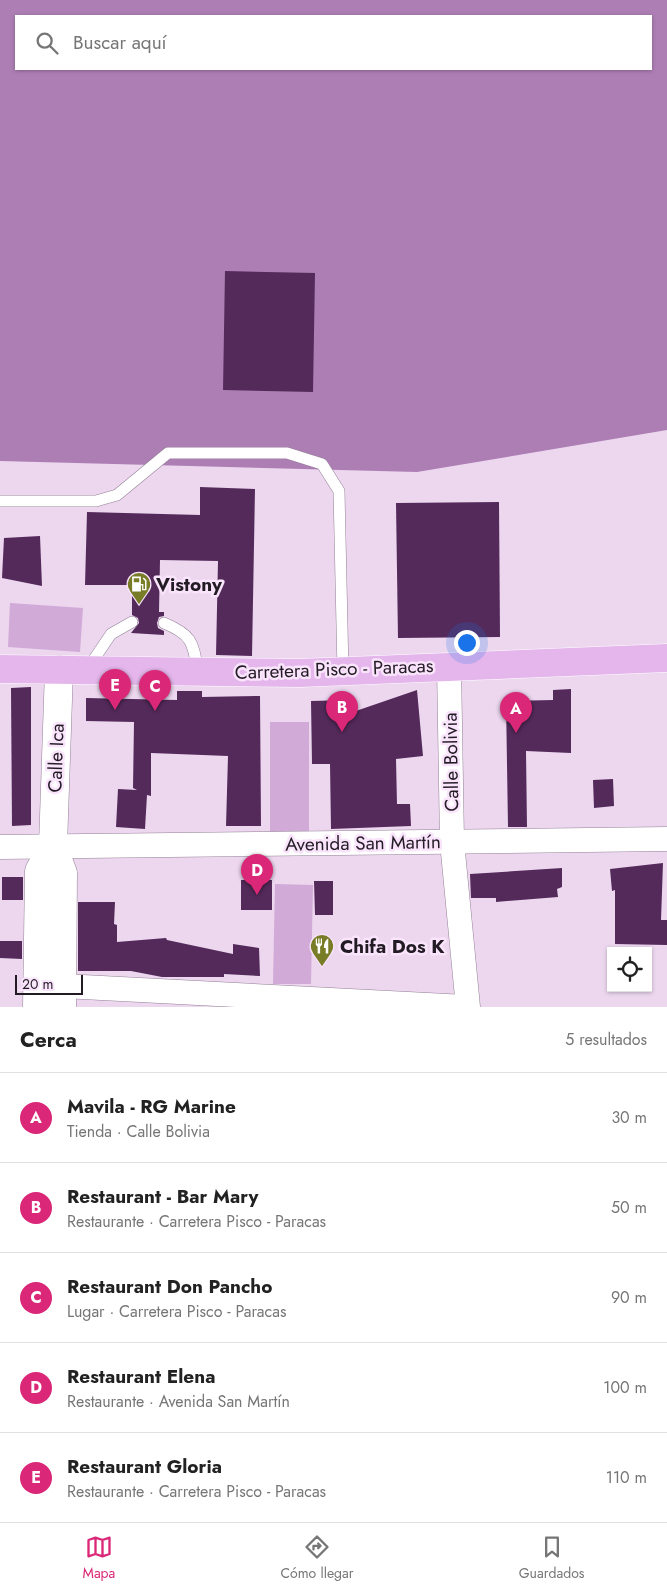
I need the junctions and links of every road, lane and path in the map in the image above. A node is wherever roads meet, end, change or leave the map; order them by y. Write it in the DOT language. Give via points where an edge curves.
graph roads {
  1 [pos="0,501"];
  2 [pos="132,622"];
  3 [pos="164,623"];
  4 [pos="667,658"];
  5 [pos="449,666"];
  6 [pos="0,669"];
  7 [pos="59,670"];
  8 [pos="86,670"];
  9 [pos="198,672"];
  10 [pos="343,672"];
  11 [pos="667,839"];
  12 [pos="452,842"];
  13 [pos="53,846"];
  14 [pos="0,847"];
  15 [pos="50,996"];
  16 [pos="284,1002"];
  17 [pos="467,1007"];
  1 -- 10 [label="lane" via="96,501 117,495 168,453 287,453 322,464 339,491"];
  2 -- 8 [label="lane" via="110,634"];
  3 -- 9 [label="lane" via="193,641"];
  4 -- 5 [label="main road, Carretera Pisco - Paracas"];
  5 -- 10 [label="main road, Carretera Pisco - Paracas"];
  5 -- 12 [label="street, Calle Bolivia"];
  6 -- 7 [label="main road, Carretera Pisco - Paracas"];
  7 -- 8 [label="main road, Carretera Pisco - Paracas"];
  7 -- 13 [label="street, Calle Ica"];
  8 -- 9 [label="main road, Carretera Pisco - Paracas"];
  9 -- 10 [label="main road, Carretera Pisco - Paracas"];
  11 -- 12 [label="street, Avenida San Martín"];
  12 -- 13 [label="street, Avenida San Martín"];
  12 -- 17 [label="street, Calle Bolivia"];
  13 -- 14 [label="street, Avenida San Martín"];
  13 -- 15 [label="street, Calle Ica" via="63,873"];
  15 -- 16 [label="street"];
  16 -- 17 [label="street"];
}
